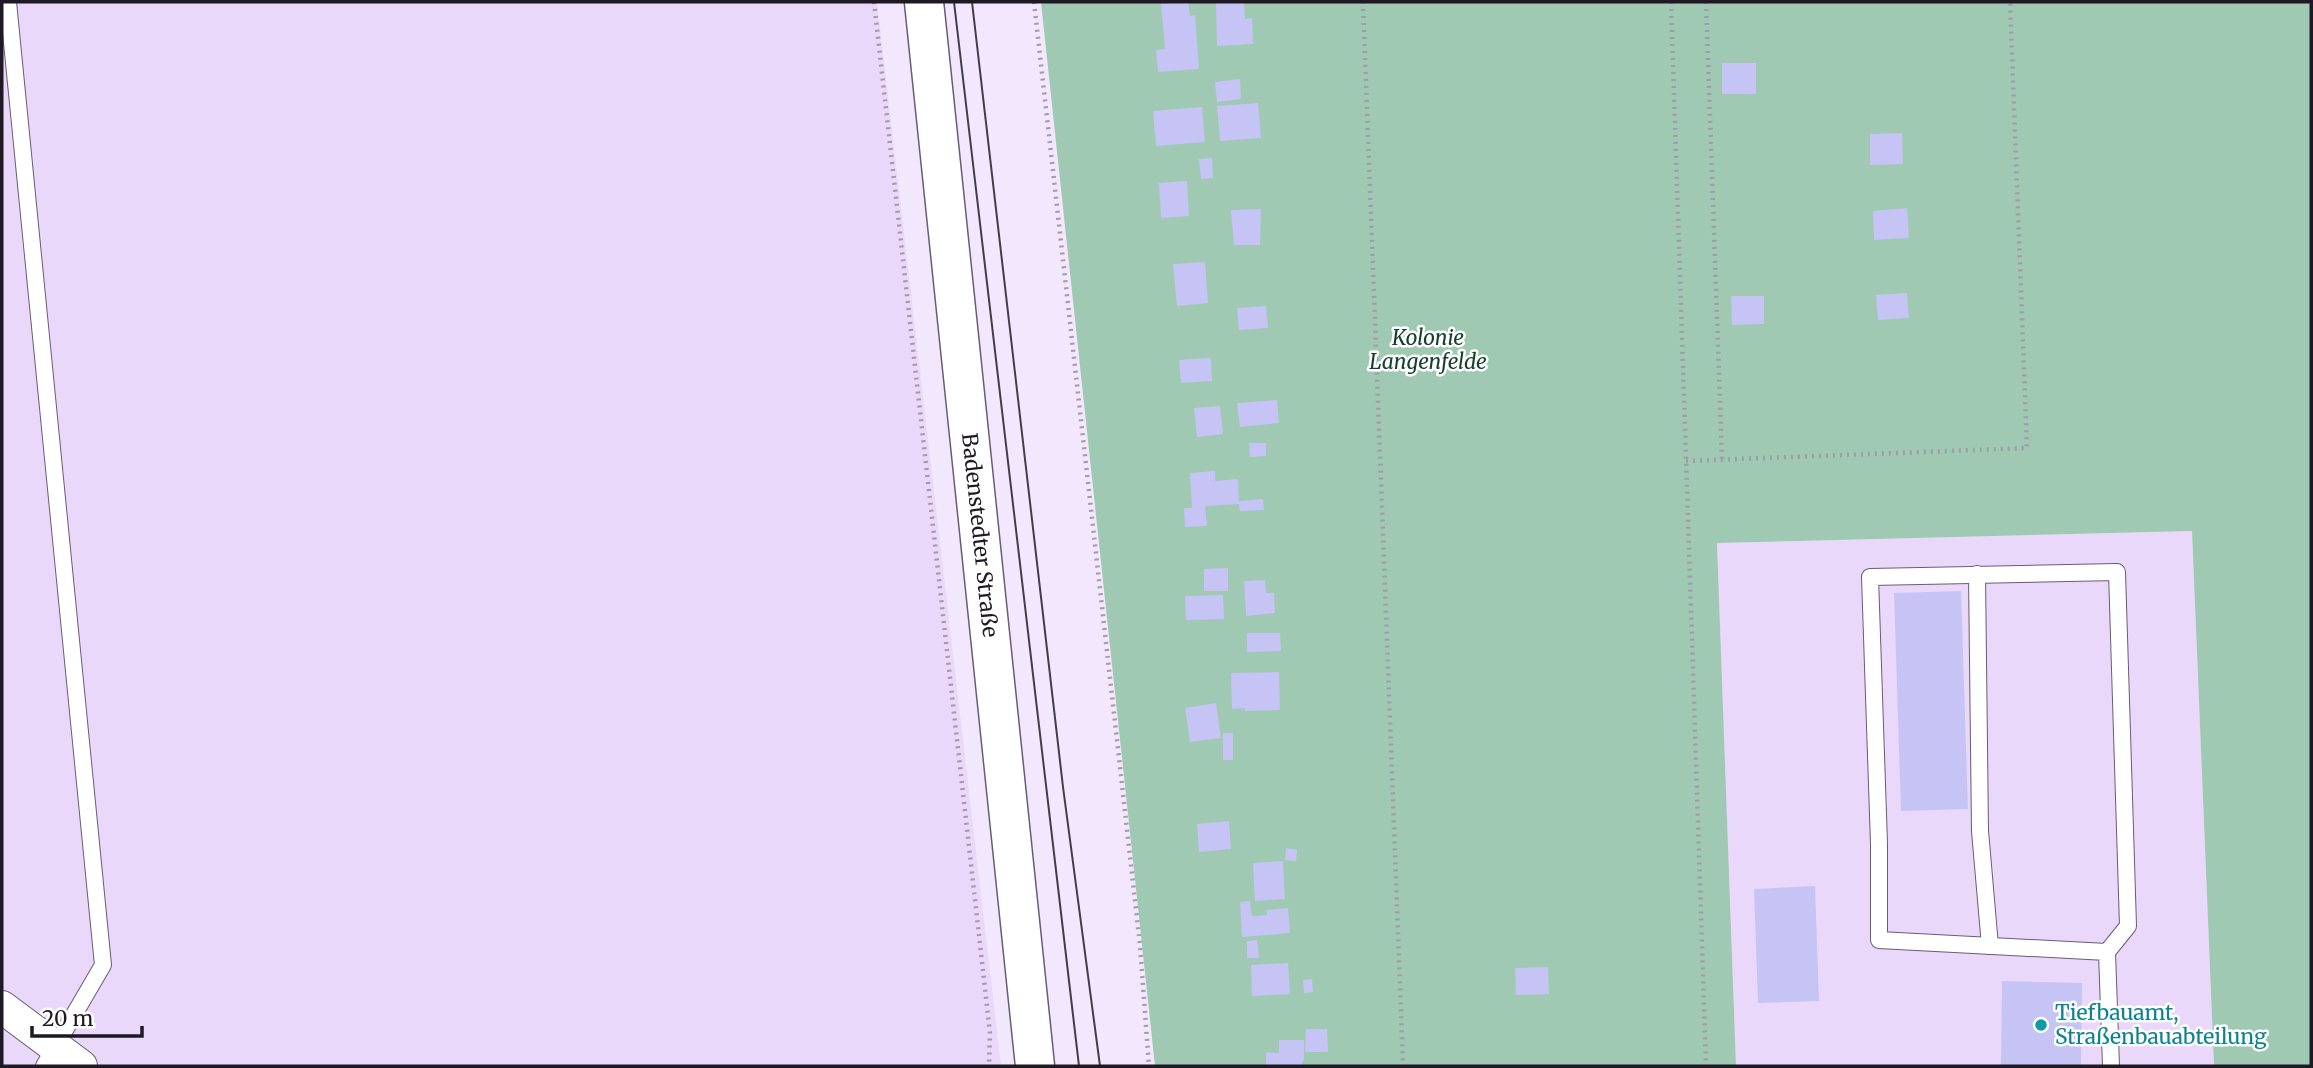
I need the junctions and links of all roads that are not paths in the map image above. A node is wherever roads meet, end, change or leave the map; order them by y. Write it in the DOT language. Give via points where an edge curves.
graph roads {
  1 [pos="8,2"];
  2 [pos="924,2"];
  3 [pos="1977,574"];
  4 [pos="1990,946"];
  5 [pos="2107,952"];
  6 [pos="2,1007"];
  7 [pos="49,1056"];
  8 [pos="81,1066"];
  9 [pos="1035,1066"];
  10 [pos="2110,1066"];
  1 -- 7 [label="lane" via="103,965"];
  2 -- 9 [label="street, Badenstedter Straße"];
  3 -- 4 [label="lane" via="1980,831"];
  3 -- 4 [label="lane" via="1870,577 1879,940"];
  3 -- 5 [label="lane" via="2118,572 2128,926"];
  4 -- 5 [label="lane"];
  5 -- 10 [label="lane"];
  6 -- 7 [label="street"];
  7 -- 8 [label="street"];
}
